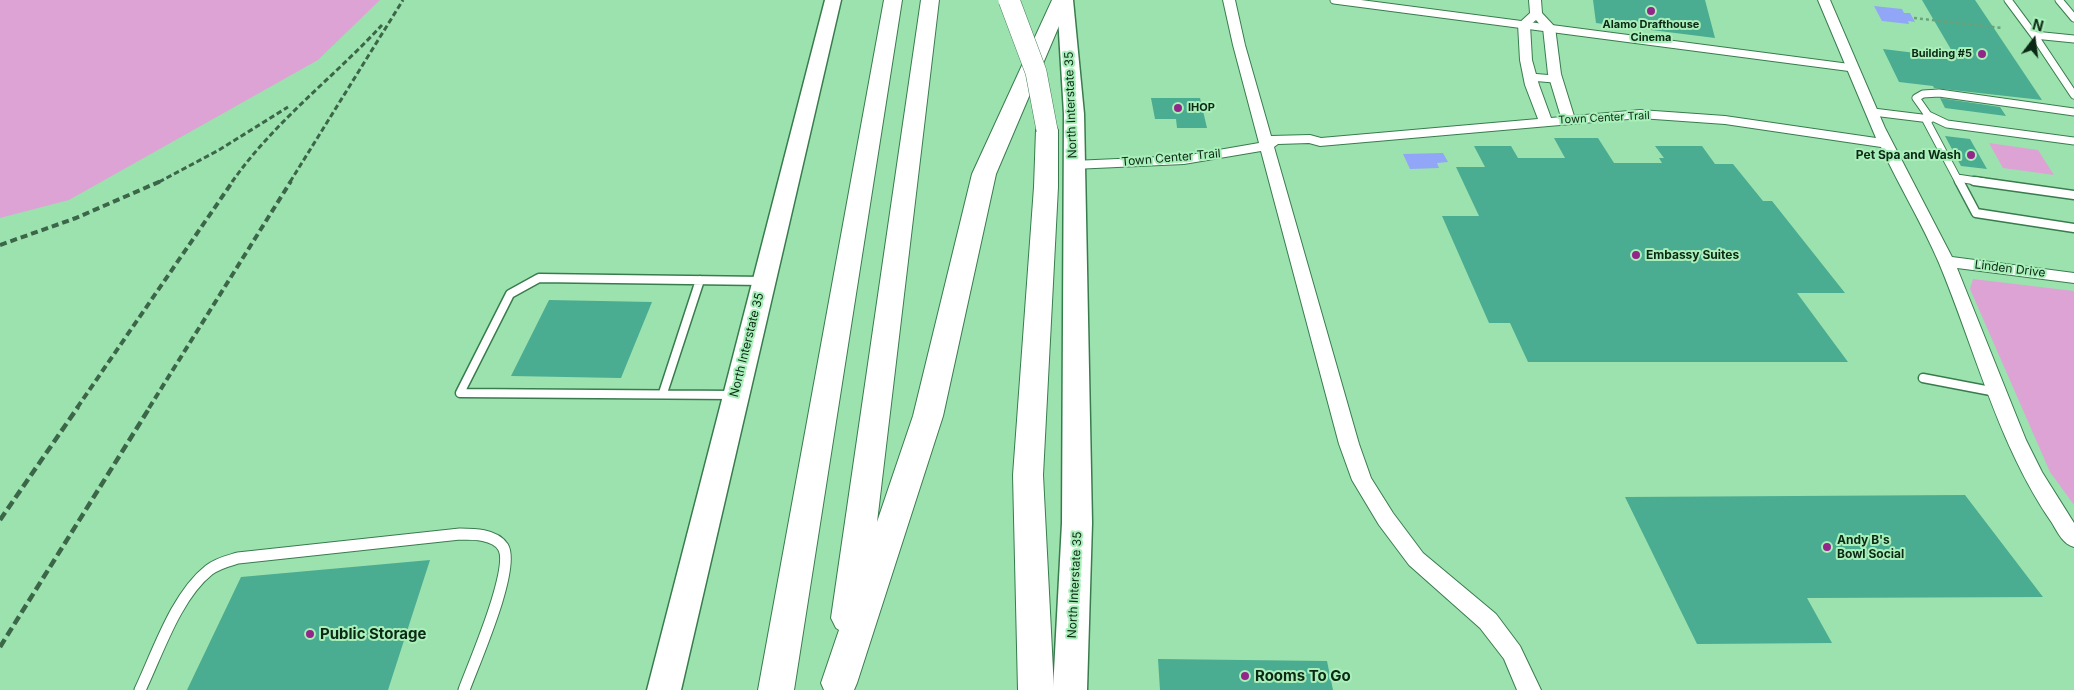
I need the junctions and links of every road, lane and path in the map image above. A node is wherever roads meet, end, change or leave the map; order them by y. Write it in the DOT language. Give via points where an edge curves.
graph roads {
  1 [pos="833,0"];
  2 [pos="894,0"];
  3 [pos="930,0"];
  4 [pos="1009,0"];
  5 [pos="1061,0"];
  6 [pos="1065,0"];
  7 [pos="1229,0"];
  8 [pos="1334,0"];
  9 [pos="1535,0"];
  10 [pos="1824,0"];
  11 [pos="2008,0"];
  12 [pos="2059,0"];
  13 [pos="1387,3"];
  14 [pos="1536,14"];
  15 [pos="1914,18"];
  16 [pos="2074,18"];
  17 [pos="1524,24"];
  18 [pos="1549,27"];
  19 [pos="2002,28"];
  20 [pos="2034,34"];
  21 [pos="2074,39"];
  22 [pos="1853,68"];
  23 [pos="1530,77"];
  24 [pos="1554,79"];
  25 [pos="2074,96"];
  26 [pos="1873,112"];
  27 [pos="2074,112"];
  28 [pos="1929,119"];
  29 [pos="1569,120"];
  30 [pos="1546,122"];
  31 [pos="2074,141"];
  32 [pos="1886,144"];
  33 [pos="1268,145"];
  34 [pos="1073,166"];
  35 [pos="1958,178"];
  36 [pos="2074,195"];
  37 [pos="2074,228"];
  38 [pos="1946,261"];
  39 [pos="2074,278"];
  40 [pos="700,280"];
  41 [pos="763,281"];
  42 [pos="1923,378"];
  43 [pos="1996,392"];
  44 [pos="663,393"];
  45 [pos="735,395"];
  46 [pos="2074,539"];
  47 [pos="839,687"];
  48 [pos="140,690"];
  49 [pos="464,690"];
  50 [pos="664,690"];
  51 [pos="776,690"];
  52 [pos="1036,690"];
  53 [pos="1070,690"];
  54 [pos="1529,690"];
  1 -- 41 [label="main road, North Interstate 35"];
  2 -- 51 [label="highway"];
  3 -- 47 [label="highway"];
  4 -- 52 [label="highway, bridge" via="1036,72 1047,130 1028,475"];
  5 -- 47 [label="highway" via="984,174 928,416"];
  6 -- 34 [label="main road, North Interstate 35" via="1074,114"];
  7 -- 33 [label="street"];
  8 -- 13 [label="lane"];
  9 -- 14 [label="street"];
  10 -- 22 [label="street"];
  11 -- 20 [label="lane"];
  12 -- 16 [label="lane"];
  13 -- 17 [label="lane"];
  14 -- 17 [label="street"];
  14 -- 18 [label="street"];
  15 -- 19 [label="path"];
  17 -- 18 [label="lane"];
  17 -- 23 [label="street"];
  18 -- 22 [label="lane"];
  18 -- 24 [label="street"];
  20 -- 21 [label="lane"];
  20 -- 25 [label="lane"];
  22 -- 26 [label="street"];
  23 -- 24 [label="lane"];
  23 -- 30 [label="street"];
  24 -- 29 [label="street"];
  26 -- 28 [label="lane"];
  26 -- 32 [label="street"];
  27 -- 28 [label="lane" via="1923,94 1916,98"];
  28 -- 31 [label="lane"];
  28 -- 35 [label="lane"];
  29 -- 30 [label="street, Town Center Trail"];
  29 -- 32 [label="street, Town Center Trail" via="1640,114 1725,120"];
  30 -- 33 [label="street, Town Center Trail" via="1320,142 1312,147 1278,148"];
  32 -- 38 [label="street"];
  33 -- 34 [label="street, Town Center Trail" via="1184,160"];
  33 -- 54 [label="street" via="1362,480 1416,558 1488,621 1512,654"];
  34 -- 53 [label="main road, North Interstate 35" via="1078,523"];
  35 -- 36 [label="lane"];
  35 -- 37 [label="lane" via="1976,213"];
  38 -- 39 [label="street, Linden Drive"];
  38 -- 43 [label="street"];
  40 -- 41 [label="lane"];
  40 -- 44 [label="lane"];
  40 -- 44 [label="lane" via="539,278 510,294 460,393"];
  41 -- 45 [label="main road, North Interstate 35"];
  42 -- 43 [label="lane"];
  43 -- 46 [label="street" via="2056,517"];
  44 -- 45 [label="lane"];
  45 -- 50 [label="main road, North Interstate 35"];
  48 -- 49 [label="lane" via="191,588 218,564 238,558 454,534 488,538 504,546 508,556 498,598"];
}
